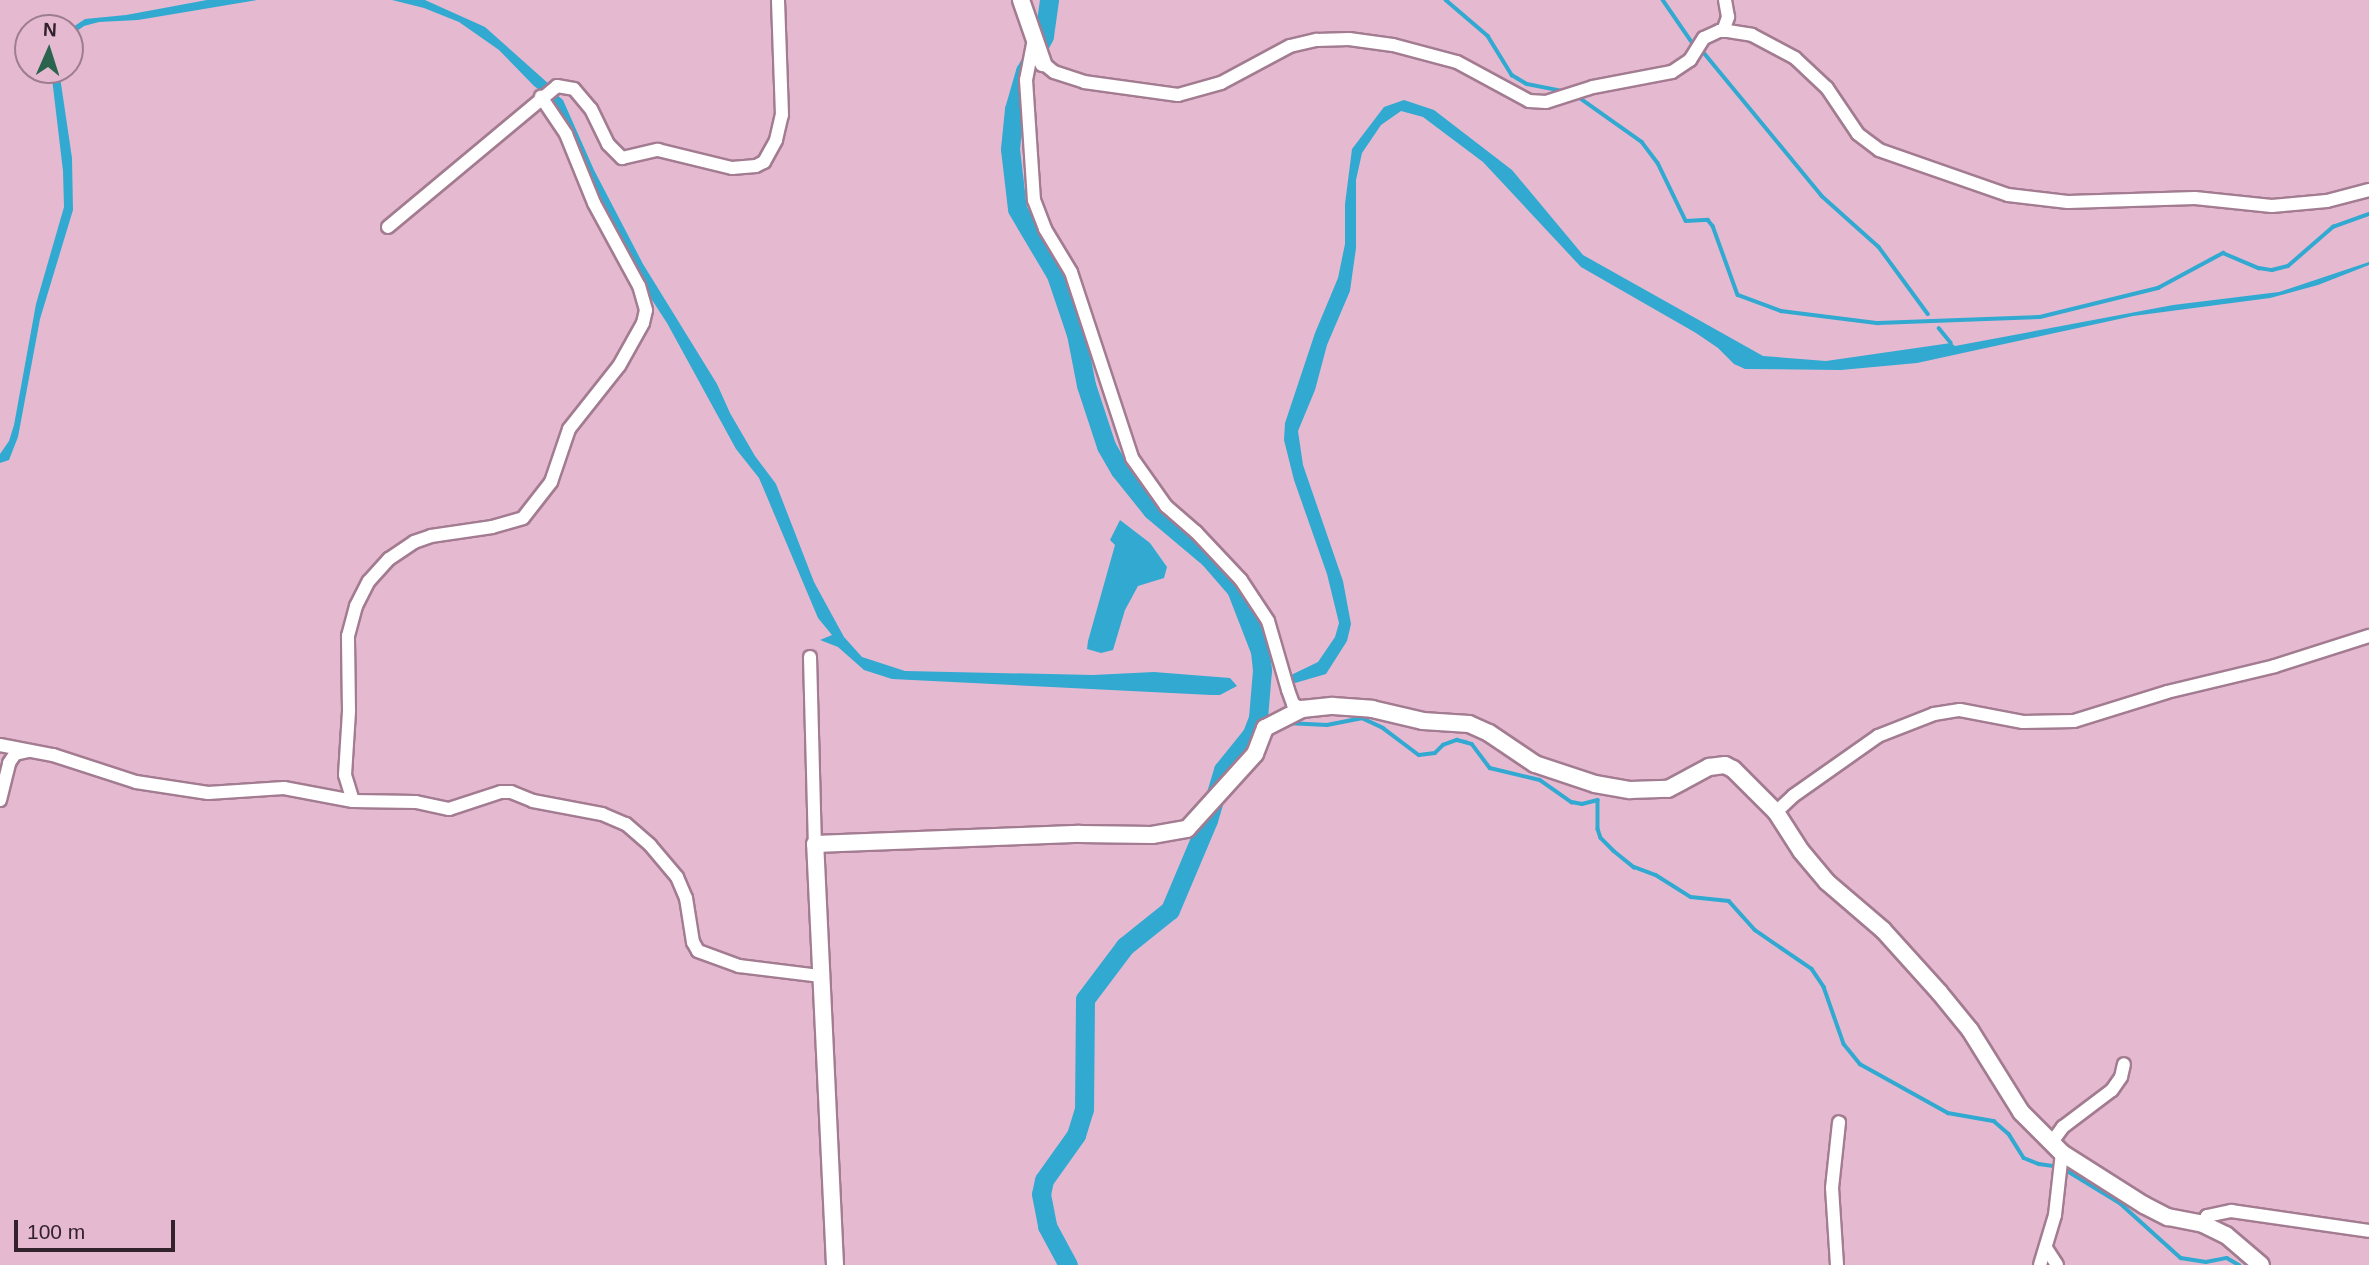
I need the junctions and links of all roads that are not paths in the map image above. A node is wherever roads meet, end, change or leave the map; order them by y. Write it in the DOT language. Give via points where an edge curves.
graph roads {
  1 [pos="778,0"];
  2 [pos="1021,0"];
  3 [pos="1725,0"];
  4 [pos="1723,31"];
  5 [pos="1034,39"];
  6 [pos="1043,63"];
  7 [pos="541,97"];
  8 [pos="2369,190"];
  9 [pos="388,227"];
  10 [pos="2369,636"];
  11 [pos="810,657"];
  12 [pos="1302,709"];
  13 [pos="0,745"];
  14 [pos="30,750"];
  15 [pos="0,800"];
  16 [pos="353,801"];
  17 [pos="1776,812"];
  18 [pos="815,844"];
  19 [pos="821,976"];
  20 [pos="2123,1064"];
  21 [pos="1839,1122"];
  22 [pos="2057,1147"];
  23 [pos="2203,1224"];
  24 [pos="2369,1231"];
  25 [pos="2046,1248"];
  26 [pos="835,1265"];
  27 [pos="1837,1265"];
  28 [pos="2040,1265"];
  29 [pos="2057,1265"];
  30 [pos="2261,1265"];
  1 -- 7 [label="street" via="782,115 776,140 764,162 756,166 732,167 658,150 622,158 607,144 591,109 574,89 557,86"];
  2 -- 5 [label="street"];
  3 -- 4 [label="street" via="1728,17"];
  4 -- 6 [label="street" via="1704,38 1690,60 1672,72 1546,102 1529,100 1457,62 1363,40 1301,43 1221,83 1178,94 1084,82 1054,72"];
  4 -- 8 [label="street" via="1752,35 1795,58 1827,88 1858,134 1879,150 2008,195 2068,202 2195,198 2263,206 2327,201"];
  5 -- 6 [label="street"];
  5 -- 12 [label="street" via="1026,80 1034,200 1071,272 1132,458 1166,506 1241,580 1268,621 1293,704"];
  7 -- 9 [label="street"];
  7 -- 16 [label="street" via="566,134 594,203 639,286 646,310 643,323 619,366 569,429 551,482 523,518 414,542 389,559 369,581 348,636 345,775"];
  10 -- 17 [label="street" via="2081,719 2037,723 1961,710 1934,713 1878,736"];
  11 -- 18 [label="street"];
  12 -- 17 [label="street" via="1357,707 1423,721 1469,724 1535,764 1630,790 1668,789 1701,770 1725,765 1740,774"];
  12 -- 18 [label="street" via="1265,728 1255,754 1187,829 1152,835"];
  13 -- 14 [label="street"];
  14 -- 15 [label="street" via="15,754 9,763"];
  14 -- 16 [label="street" via="136,782 178,789 227,793 284,788"];
  16 -- 19 [label="street" via="449,809 511,792 533,801 602,814 632,829 677,877 687,898 698,951 739,966"];
  17 -- 22 [label="street" via="1827,882 1883,930 1951,1006 2021,1112"];
  18 -- 19 [label="street"];
  19 -- 26 [label="street"];
  20 -- 22 [label="street" via="2112,1090 2063,1127"];
  21 -- 27 [label="street" via="1832,1188"];
  22 -- 23 [label="street" via="2144,1205 2168,1217"];
  22 -- 25 [label="street" via="2055,1215"];
  23 -- 24 [label="street" via="2207,1216 2231,1212"];
  23 -- 30 [label="street" via="2238,1242"];
  25 -- 28 [label="street"];
  25 -- 29 [label="street"];
}
